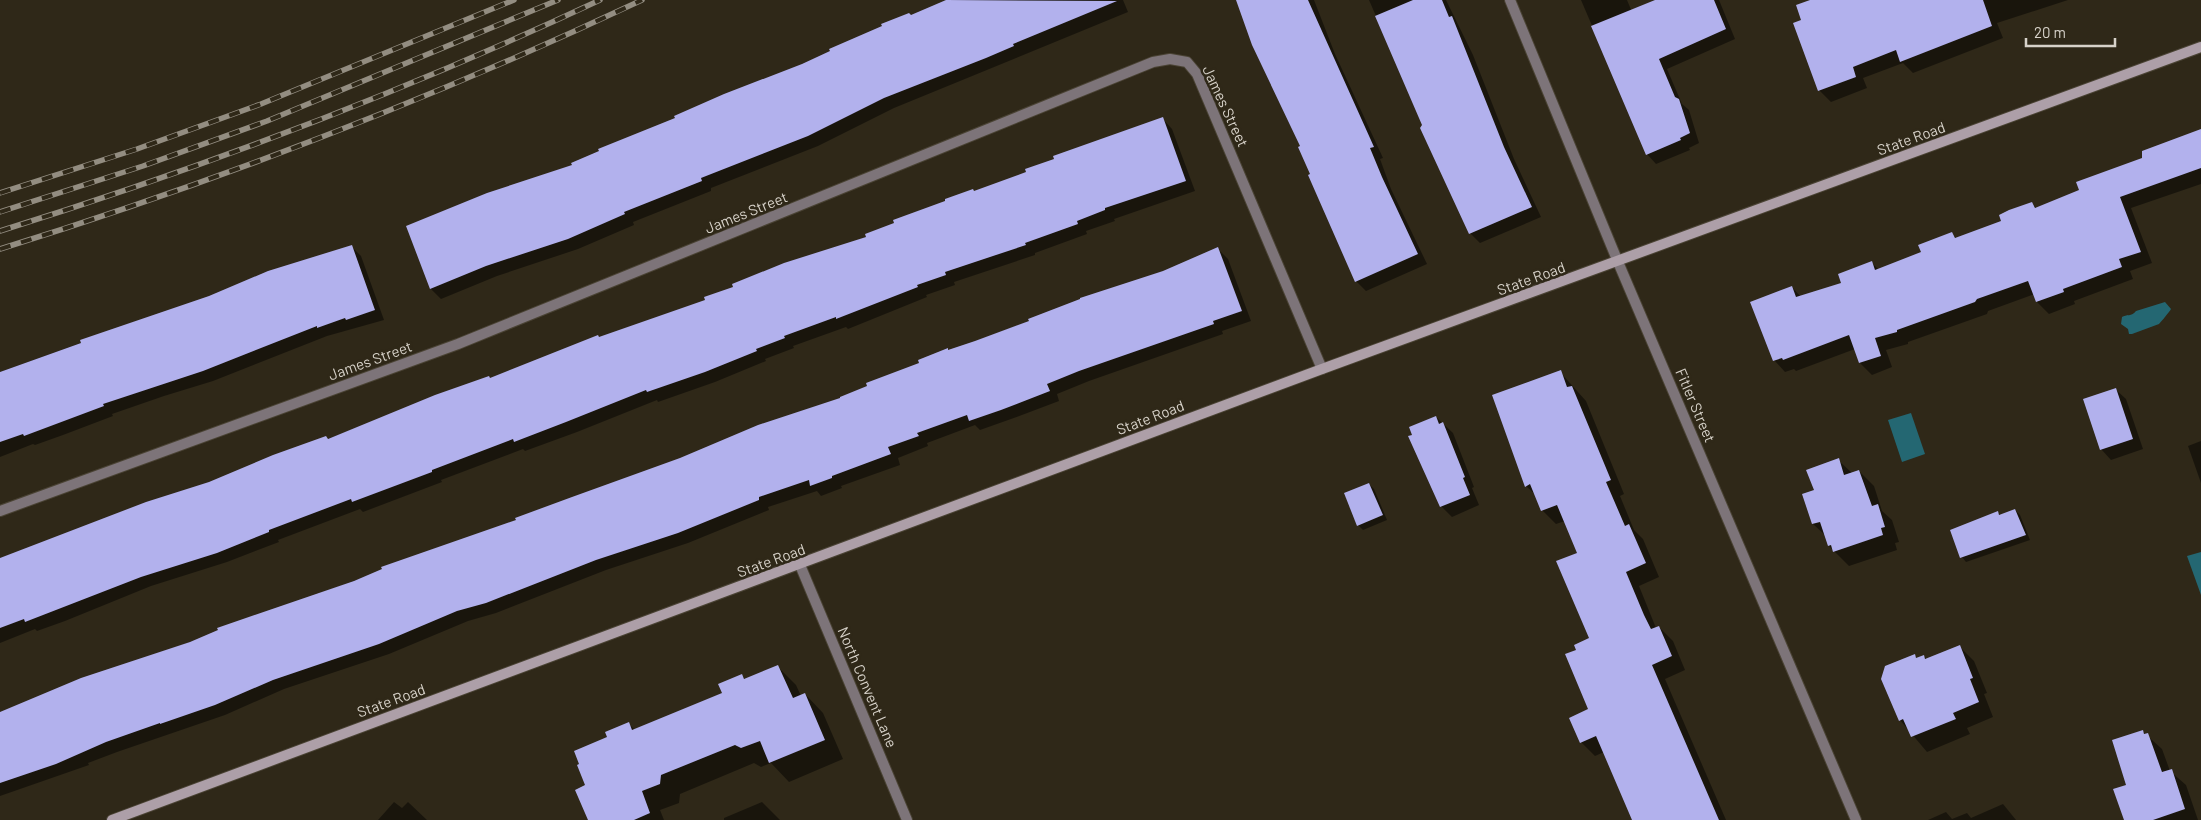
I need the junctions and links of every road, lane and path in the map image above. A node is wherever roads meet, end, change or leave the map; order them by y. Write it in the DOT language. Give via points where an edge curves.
graph roads {
  1 [pos="1510,0"];
  2 [pos="2201,47"];
  3 [pos="1618,262"];
  4 [pos="1322,369"];
  5 [pos="0,511"];
  6 [pos="800,565"];
  7 [pos="112,820"];
  8 [pos="907,820"];
  9 [pos="1856,820"];
  1 -- 3 [label="street, Fitler Street"];
  2 -- 3 [label="main road, State Road"];
  3 -- 4 [label="main road, State Road"];
  3 -- 9 [label="street, Fitler Street"];
  4 -- 5 [label="street, James Street" via="1197,74 1187,62 1170,59 1153,62 458,344"];
  4 -- 6 [label="main road, State Road"];
  6 -- 7 [label="main road, State Road"];
  6 -- 8 [label="street, North Convent Lane"];
}
